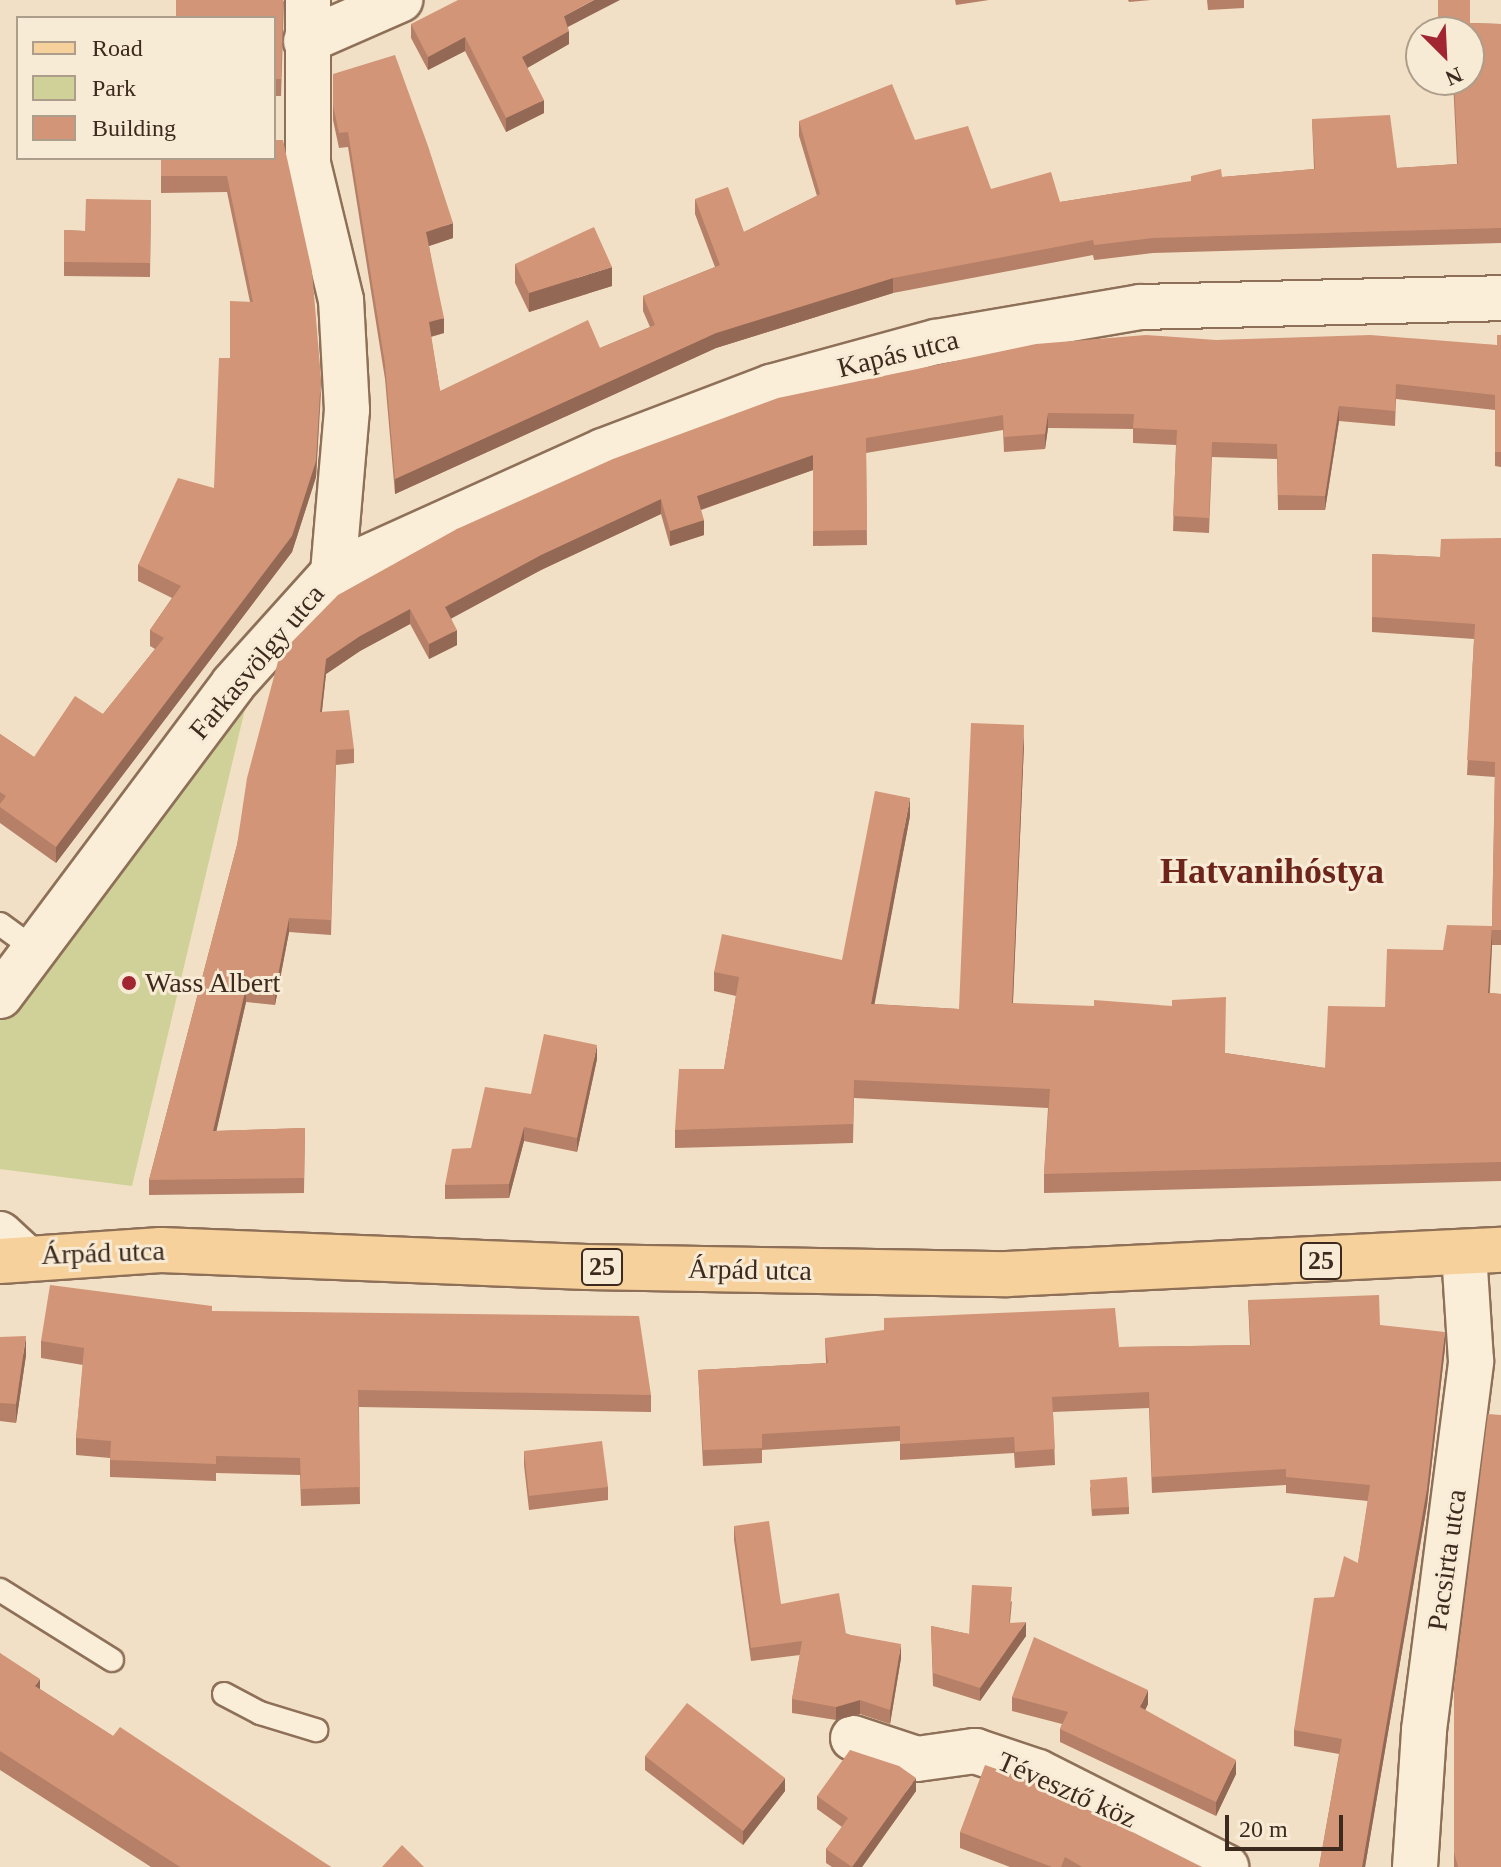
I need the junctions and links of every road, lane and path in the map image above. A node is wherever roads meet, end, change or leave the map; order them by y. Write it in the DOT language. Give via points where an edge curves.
graph roads {
  1 [pos="400,0"];
  2 [pos="307,20"];
  3 [pos="1501,298"];
  4 [pos="333,573"];
  5 [pos="17,936"];
  6 [pos="0,996"];
  7 [pos="8,1250"];
  8 [pos="1482,1252"];
  9 [pos="0,1590"];
  10 [pos="112,1660"];
  11 [pos="224,1694"];
  12 [pos="316,1730"];
  13 [pos="853,1738"];
  14 [pos="1226,1867"];
  15 [pos="1415,1867"];
  1 -- 2 [label="street, Farkasvölgy utca"];
  2 -- 4 [label="street, Farkasvölgy utca" via="308,164 341,300 347,410"];
  3 -- 4 [label="street, Kapás utca" via="1140,307 936,342 771,387 617,445"];
  4 -- 5 [label="street, Farkasvölgy utca"];
  5 -- 6 [label="street, Farkasvölgy utca"];
  7 -- 8 [label="main road, Árpád utca / 25" via="177,1250 587,1267 1007,1274"];
  8 -- 15 [label="street, Pacsirta utca" via="1424,1730"];
  9 -- 10 [label="lane"];
  11 -- 12 [label="lane" via="260,1713"];
  13 -- 14 [label="street, Tévesztő köz" via="917,1759 975,1751 1038,1772"];
}
